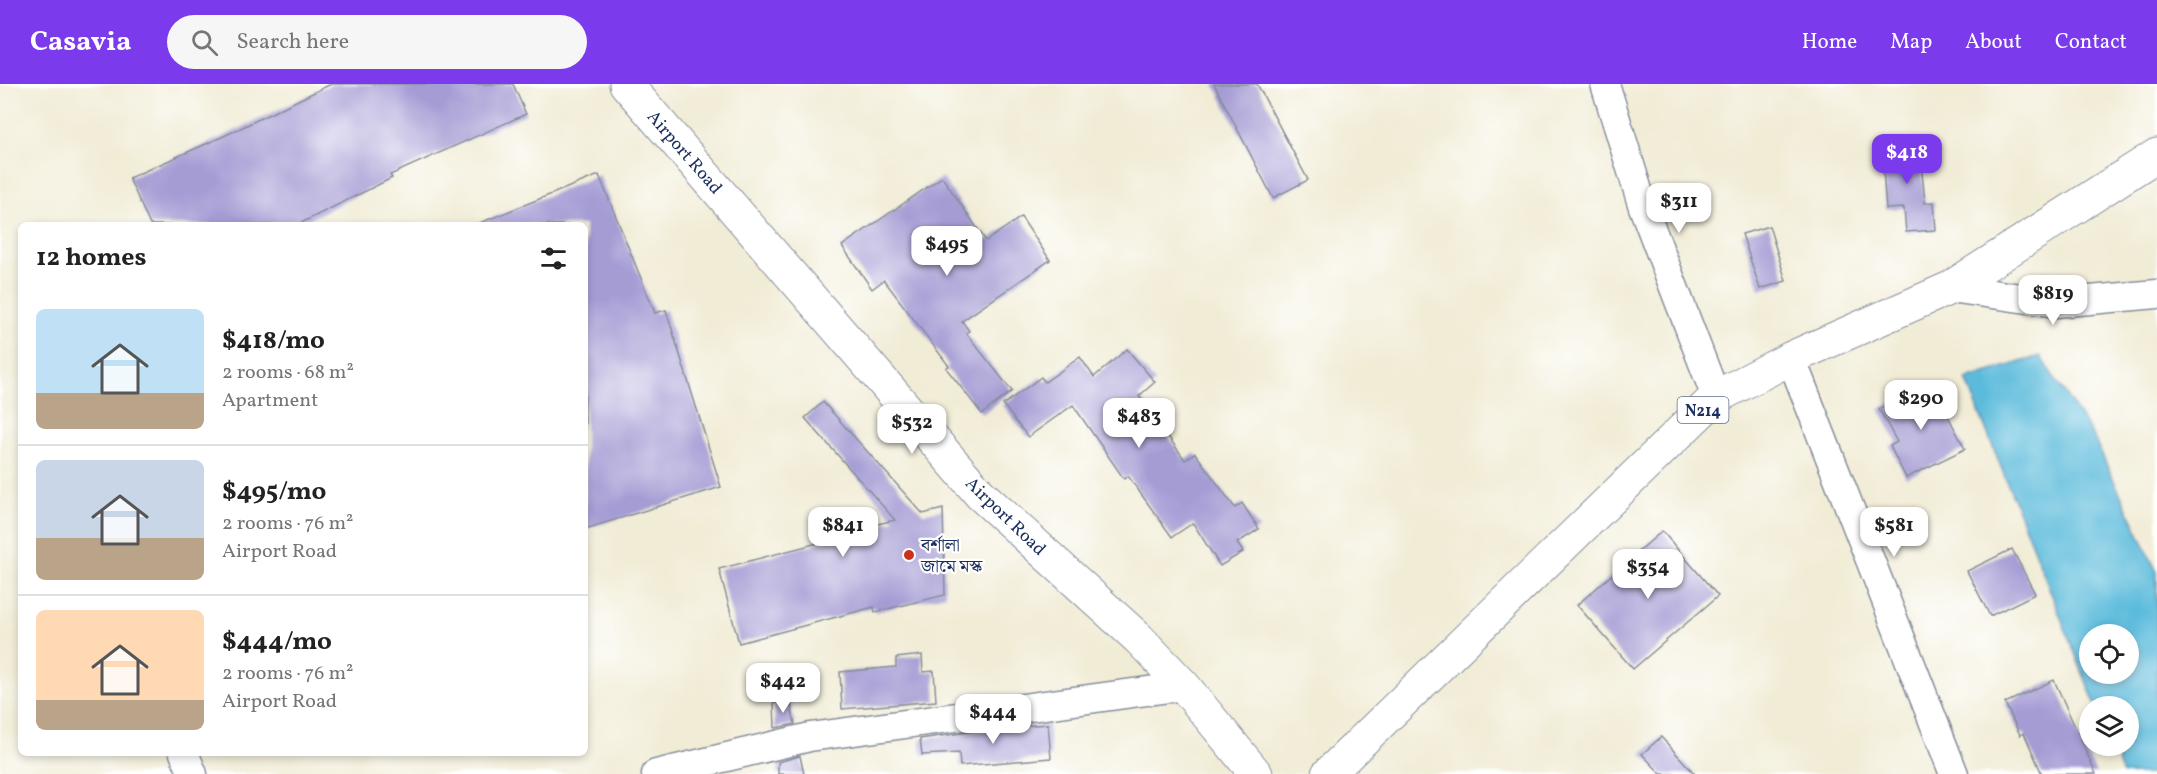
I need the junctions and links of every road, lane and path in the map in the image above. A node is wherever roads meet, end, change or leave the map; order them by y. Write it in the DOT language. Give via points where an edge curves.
graph roads {
  1 [pos="626,84"];
  2 [pos="1605,84"];
  3 [pos="2157,155"];
  4 [pos="1950,288"];
  5 [pos="2157,294"];
  6 [pos="1791,358"];
  7 [pos="1716,397"];
  8 [pos="1184,686"];
  9 [pos="185,756"];
  10 [pos="193,774"];
  11 [pos="656,774"];
  12 [pos="1256,774"];
  13 [pos="1328,774"];
  14 [pos="1954,774"];
  1 -- 8 [label="main road, Airport Road" via="980,494"];
  2 -- 7 [label="street" via="1643,207"];
  3 -- 4 [label="main road, N214"];
  4 -- 5 [label="street" via="2056,303"];
  4 -- 6 [label="main road, N214"];
  6 -- 7 [label="main road, N214"];
  6 -- 14 [label="street"];
  7 -- 13 [label="main road, N214"];
  8 -- 11 [label="street" via="810,737"];
  8 -- 12 [label="main road, Airport Road"];
  9 -- 10 [label="street"];
}
